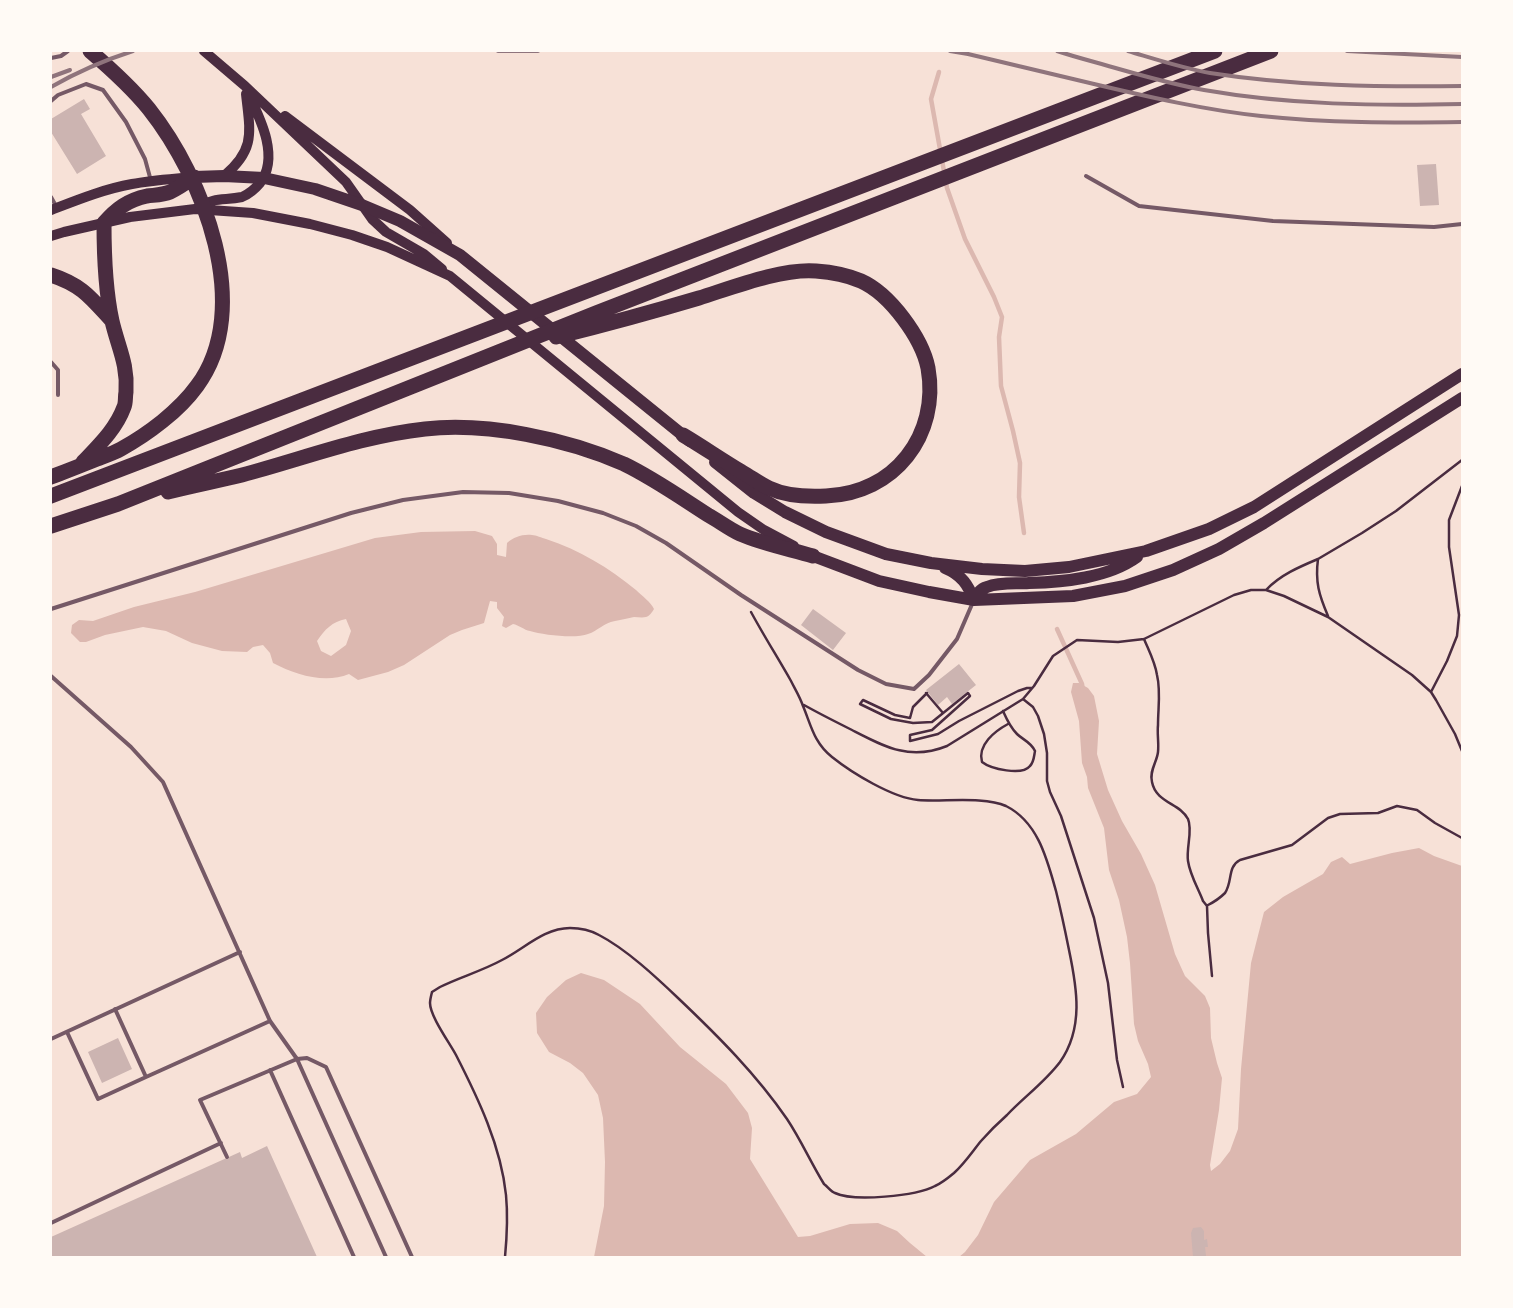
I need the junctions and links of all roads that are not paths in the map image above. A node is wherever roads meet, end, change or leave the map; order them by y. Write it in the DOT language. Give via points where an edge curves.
graph roads {
  1 [pos="68,51"];
  2 [pos="90,51"];
  3 [pos="204,51"];
  4 [pos="1214,51"];
  5 [pos="1272,51"];
  6 [pos="51,58"];
  7 [pos="245,86"];
  8 [pos="51,101"];
  9 [pos="224,176"];
  10 [pos="1086,176"];
  11 [pos="194,177"];
  12 [pos="264,178"];
  13 [pos="151,181"];
  14 [pos="51,197"];
  15 [pos="362,205"];
  16 [pos="54,209"];
  17 [pos="195,210"];
  18 [pos="104,223"];
  19 [pos="1462,224"];
  20 [pos="51,236"];
  21 [pos="460,255"];
  22 [pos="51,274"];
  23 [pos="450,276"];
  24 [pos="113,322"];
  25 [pos="490,355"];
  26 [pos="51,362"];
  27 [pos="1462,374"];
  28 [pos="58,396"];
  29 [pos="1462,398"];
  30 [pos="683,435"];
  31 [pos="79,466"];
  32 [pos="52,477"];
  33 [pos="55,495"];
  34 [pos="118,504"];
  35 [pos="51,526"];
  36 [pos="1146,551"];
  37 [pos="813,556"];
  38 [pos="931,563"];
  39 [pos="974,600"];
  40 [pos="51,609"];
  41 [pos="51,676"];
  42 [pos="240,952"];
  43 [pos="115,1010"];
  44 [pos="270,1022"];
  45 [pos="67,1032"];
  46 [pos="51,1039"];
  47 [pos="297,1059"];
  48 [pos="270,1070"];
  49 [pos="146,1077"];
  50 [pos="220,1143"];
  51 [pos="227,1157"];
  52 [pos="51,1223"];
  53 [pos="354,1257"];
  54 [pos="386,1257"];
  55 [pos="412,1257"];
  1 -- 6 [label="lane"];
  2 -- 31 [label="highway" via="148,108 175,146 200,196 215,244 222,315 218,342 197,386 164,420 140,438 120,450"];
  3 -- 7 [label="main road"];
  4 -- 33 [label="highway"];
  5 -- 25 [label="highway"];
  7 -- 9 [label="main road" via="249,140 237,165"];
  7 -- 12 [label="main road" via="262,122 267,142 268,163"];
  7 -- 15 [label="main road" via="346,182"];
  7 -- 21 [label="main road" via="410,210"];
  8 -- 13 [label="lane" via="86,84 103,90 126,122 145,159"];
  9 -- 11 [label="main road"];
  9 -- 12 [label="main road"];
  10 -- 19 [label="lane" via="1139,206 1273,221 1434,227"];
  11 -- 13 [label="main road"];
  11 -- 18 [label="highway" via="169,193 128,202"];
  12 -- 15 [label="main road" via="315,189"];
  12 -- 17 [label="main road" via="254,190 243,196 207,202"];
  13 -- 16 [label="main road" via="97,193"];
  14 -- 16 [label="lane"];
  15 -- 21 [label="main road" via="400,221"];
  15 -- 23 [label="main road" via="386,232 424,254"];
  17 -- 18 [label="main road"];
  17 -- 23 [label="main road" via="253,213 310,224 352,235"];
  18 -- 20 [label="main road"];
  18 -- 24 [label="highway" via="104,271"];
  21 -- 30 [label="main road"];
  22 -- 24 [label="highway" via="68,280 86,293"];
  23 -- 37 [label="main road" via="738,512"];
  24 -- 31 [label="highway" via="127,378 125,406 106,438"];
  25 -- 30 [label="highway" via="786,273 814,271 840,274 878,292 898,312 922,349 928,369 929,394 926,418 918,439 900,466 863,490 839,496 809,497 769,488"];
  25 -- 34 [label="highway"];
  26 -- 28 [label="lane" via="58,370"];
  27 -- 36 [label="main road" via="1254,508 1209,529"];
  29 -- 39 [label="main road" via="1264,523 1173,570 1125,586 1072,596"];
  30 -- 38 [label="main road" via="754,493 785,512 826,532 886,554"];
  31 -- 32 [label="highway"];
  34 -- 35 [label="highway"];
  34 -- 37 [label="highway" via="241,475 380,436 426,429 494,430 579,448 622,464 740,534"];
  36 -- 38 [label="main road" via="1069,567 1025,571"];
  36 -- 39 [label="main road" via="1117,567 1077,579 985,587"];
  37 -- 39 [label="main road" via="879,581"];
  38 -- 39 [label="main road" via="960,576"];
  39 -- 40 [label="lane" via="957,639 929,675 914,689 886,684 858,670 636,526 558,501 509,493 463,492 403,500 351,513"];
  41 -- 42 [label="lane" via="131,747 163,782"];
  42 -- 43 [label="lane"];
  42 -- 44 [label="lane"];
  43 -- 45 [label="lane"];
  43 -- 49 [label="lane"];
  44 -- 47 [label="lane"];
  44 -- 49 [label="lane"];
  45 -- 46 [label="lane"];
  45 -- 49 [label="lane" via="98,1099"];
  47 -- 48 [label="lane"];
  47 -- 54 [label="lane"];
  47 -- 55 [label="lane" via="307,1058 326,1067"];
  48 -- 50 [label="lane" via="200,1100"];
  48 -- 53 [label="lane"];
  50 -- 51 [label="lane"];
  50 -- 52 [label="lane"];
}
